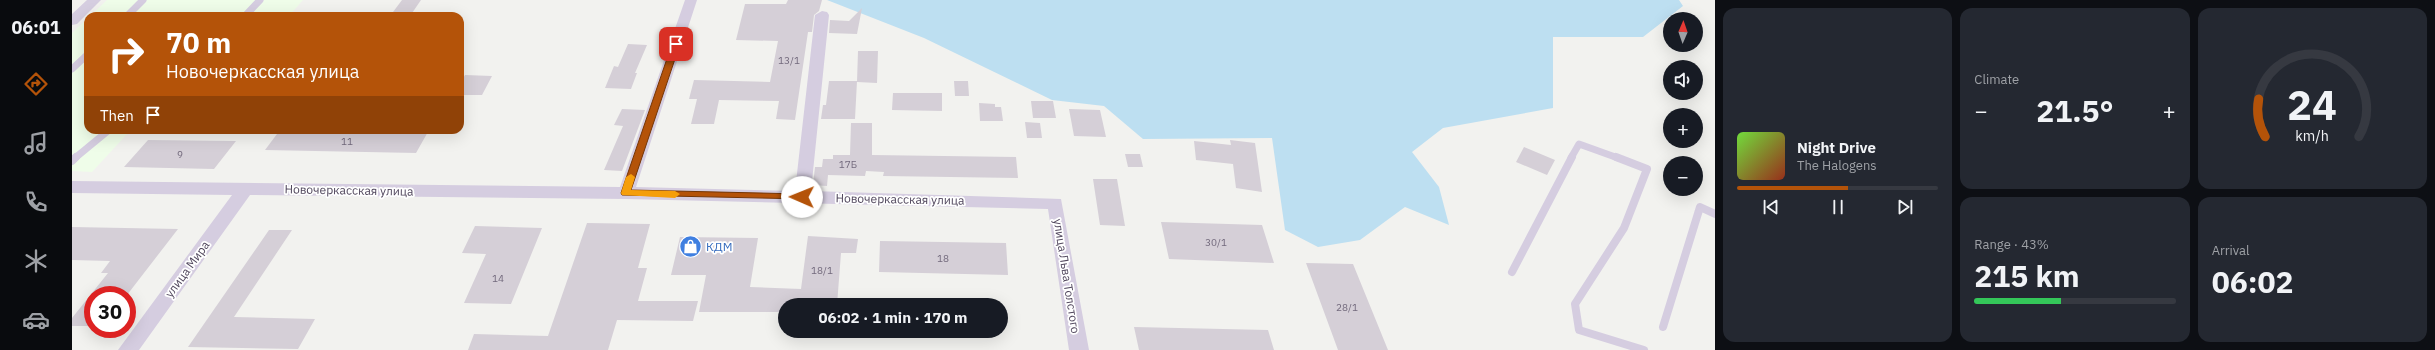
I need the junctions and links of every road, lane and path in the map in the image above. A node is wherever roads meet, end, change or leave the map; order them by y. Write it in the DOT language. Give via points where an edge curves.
graph roads {
  1 [pos="95,0"];
  2 [pos="143,0"];
  3 [pos="260,0"];
  4 [pos="691,0"];
  5 [pos="131,12"];
  6 [pos="249,12"];
  7 [pos="822,15"];
  8 [pos="72,21"];
  9 [pos="84,58"];
  10 [pos="72,69"];
  11 [pos="104,134"];
  12 [pos="73,158"];
  13 [pos="72,186"];
  14 [pos="245,189"];
  15 [pos="626,193"];
  16 [pos="802,197"];
  17 [pos="1055,203"];
  18 [pos="1715,214"];
  19 [pos="1512,272"];
  20 [pos="1663,327"];
  21 [pos="128,350"];
  22 [pos="1079,350"];
  23 [pos="1644,350"];
  1 -- 8 [label="street"];
  2 -- 5 [label="lane"];
  3 -- 6 [label="lane"];
  4 -- 15 [label="street"];
  7 -- 16 [label="street"];
  9 -- 10 [label="lane"];
  11 -- 12 [label="lane"];
  13 -- 14 [label="street, Новочеркасская улица"];
  14 -- 15 [label="street, Новочеркасская улица"];
  14 -- 21 [label="street, улица Мира"];
  15 -- 16 [label="street, Новочеркасская улица"];
  16 -- 17 [label="street, Новочеркасская улица"];
  17 -- 22 [label="street, улица Льва Толстого"];
  18 -- 20 [label="lane" via="1700,207"];
  19 -- 23 [label="lane" via="1579,144 1647,169 1624,228 1575,304 1579,330"];
}
